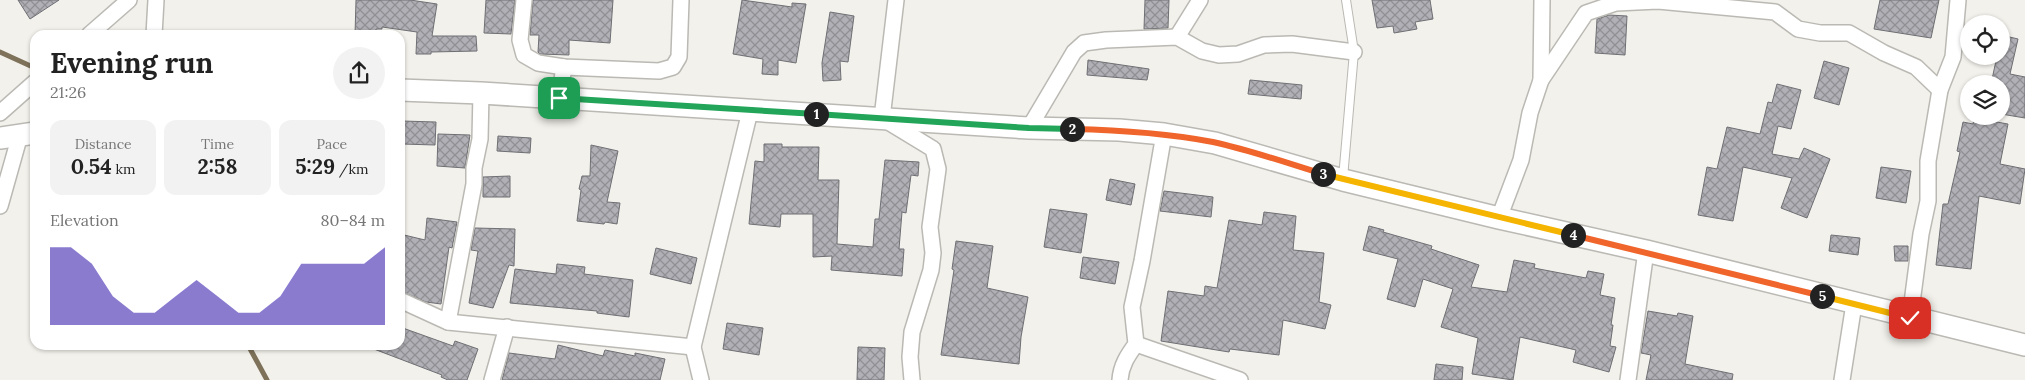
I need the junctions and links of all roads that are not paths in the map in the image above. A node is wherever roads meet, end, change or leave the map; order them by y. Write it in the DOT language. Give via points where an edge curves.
graph roads {
  1 [pos="129,0"];
  2 [pos="156,0"];
  3 [pos="524,0"];
  4 [pos="681,0"];
  5 [pos="896,0"];
  6 [pos="1200,0"];
  7 [pos="1346,0"];
  8 [pos="1542,0"];
  9 [pos="1958,0"];
  10 [pos="95,30"];
  11 [pos="154,30"];
  12 [pos="1177,37"];
  13 [pos="1354,52"];
  14 [pos="564,66"];
  15 [pos="1541,80"];
  16 [pos="30,87"];
  17 [pos="405,90"];
  18 [pos="1940,90"];
  19 [pos="481,93"];
  20 [pos="559,98"];
  21 [pos="750,110"];
  22 [pos="0,114"];
  23 [pos="882,118"];
  24 [pos="1029,128"];
  25 [pos="1164,134"];
  26 [pos="18,136"];
  27 [pos="1343,180"];
  28 [pos="0,206"];
  29 [pos="1499,218"];
  30 [pos="1646,251"];
  31 [pos="405,302"];
  32 [pos="1854,304"];
  33 [pos="1910,318"];
  34 [pos="448,322"];
  35 [pos="507,327"];
  36 [pos="1136,344"];
  37 [pos="2025,345"];
  38 [pos="693,347"];
  39 [pos="492,380"];
  40 [pos="701,380"];
  41 [pos="912,380"];
  42 [pos="1120,380"];
  43 [pos="1240,380"];
  44 [pos="1628,380"];
  45 [pos="1842,380"];
  1 -- 10 [label="street"];
  2 -- 11 [label="street"];
  3 -- 14 [label="street" via="520,40 524,55 538,63"];
  4 -- 14 [label="street" via="679,56 673,67 659,71"];
  5 -- 23 [label="street"];
  6 -- 12 [label="street"];
  7 -- 13 [label="lane"];
  8 -- 15 [label="street"];
  9 -- 18 [label="street" via="1953,57"];
  12 -- 13 [label="street" via="1202,52 1219,55 1238,54 1264,45 1292,44"];
  12 -- 24 [label="street" via="1084,43 1074,52"];
  13 -- 27 [label="lane"];
  14 -- 20 [label="street"];
  15 -- 18 [label="street" via="1586,13 1616,3 1658,1 1775,12 1798,29 1849,33 1916,66"];
  15 -- 29 [label="street" via="1530,112 1521,160"];
  16 -- 22 [label="street"];
  17 -- 19 [label="main road"];
  18 -- 33 [label="street" via="1928,161 1928,201"];
  19 -- 20 [label="main road"];
  19 -- 34 [label="street" via="480,139 474,184"];
  20 -- 21 [label="main road"];
  21 -- 23 [label="main road"];
  21 -- 38 [label="street"];
  23 -- 24 [label="main road"];
  23 -- 41 [label="street" via="934,149 938,169 930,227 931,270 912,332"];
  24 -- 25 [label="main road"];
  25 -- 27 [label="main road" via="1214,143"];
  25 -- 36 [label="street" via="1132,307"];
  26 -- 28 [label="street"];
  27 -- 29 [label="main road"];
  29 -- 30 [label="main road"];
  30 -- 32 [label="main road"];
  30 -- 44 [label="street"];
  31 -- 34 [label="street"];
  32 -- 33 [label="main road"];
  32 -- 45 [label="street"];
  33 -- 37 [label="main road"];
  34 -- 35 [label="street"];
  35 -- 38 [label="street"];
  35 -- 39 [label="street"];
  36 -- 42 [label="street" via="1126,358"];
  36 -- 43 [label="street"];
  38 -- 40 [label="street"];
}
